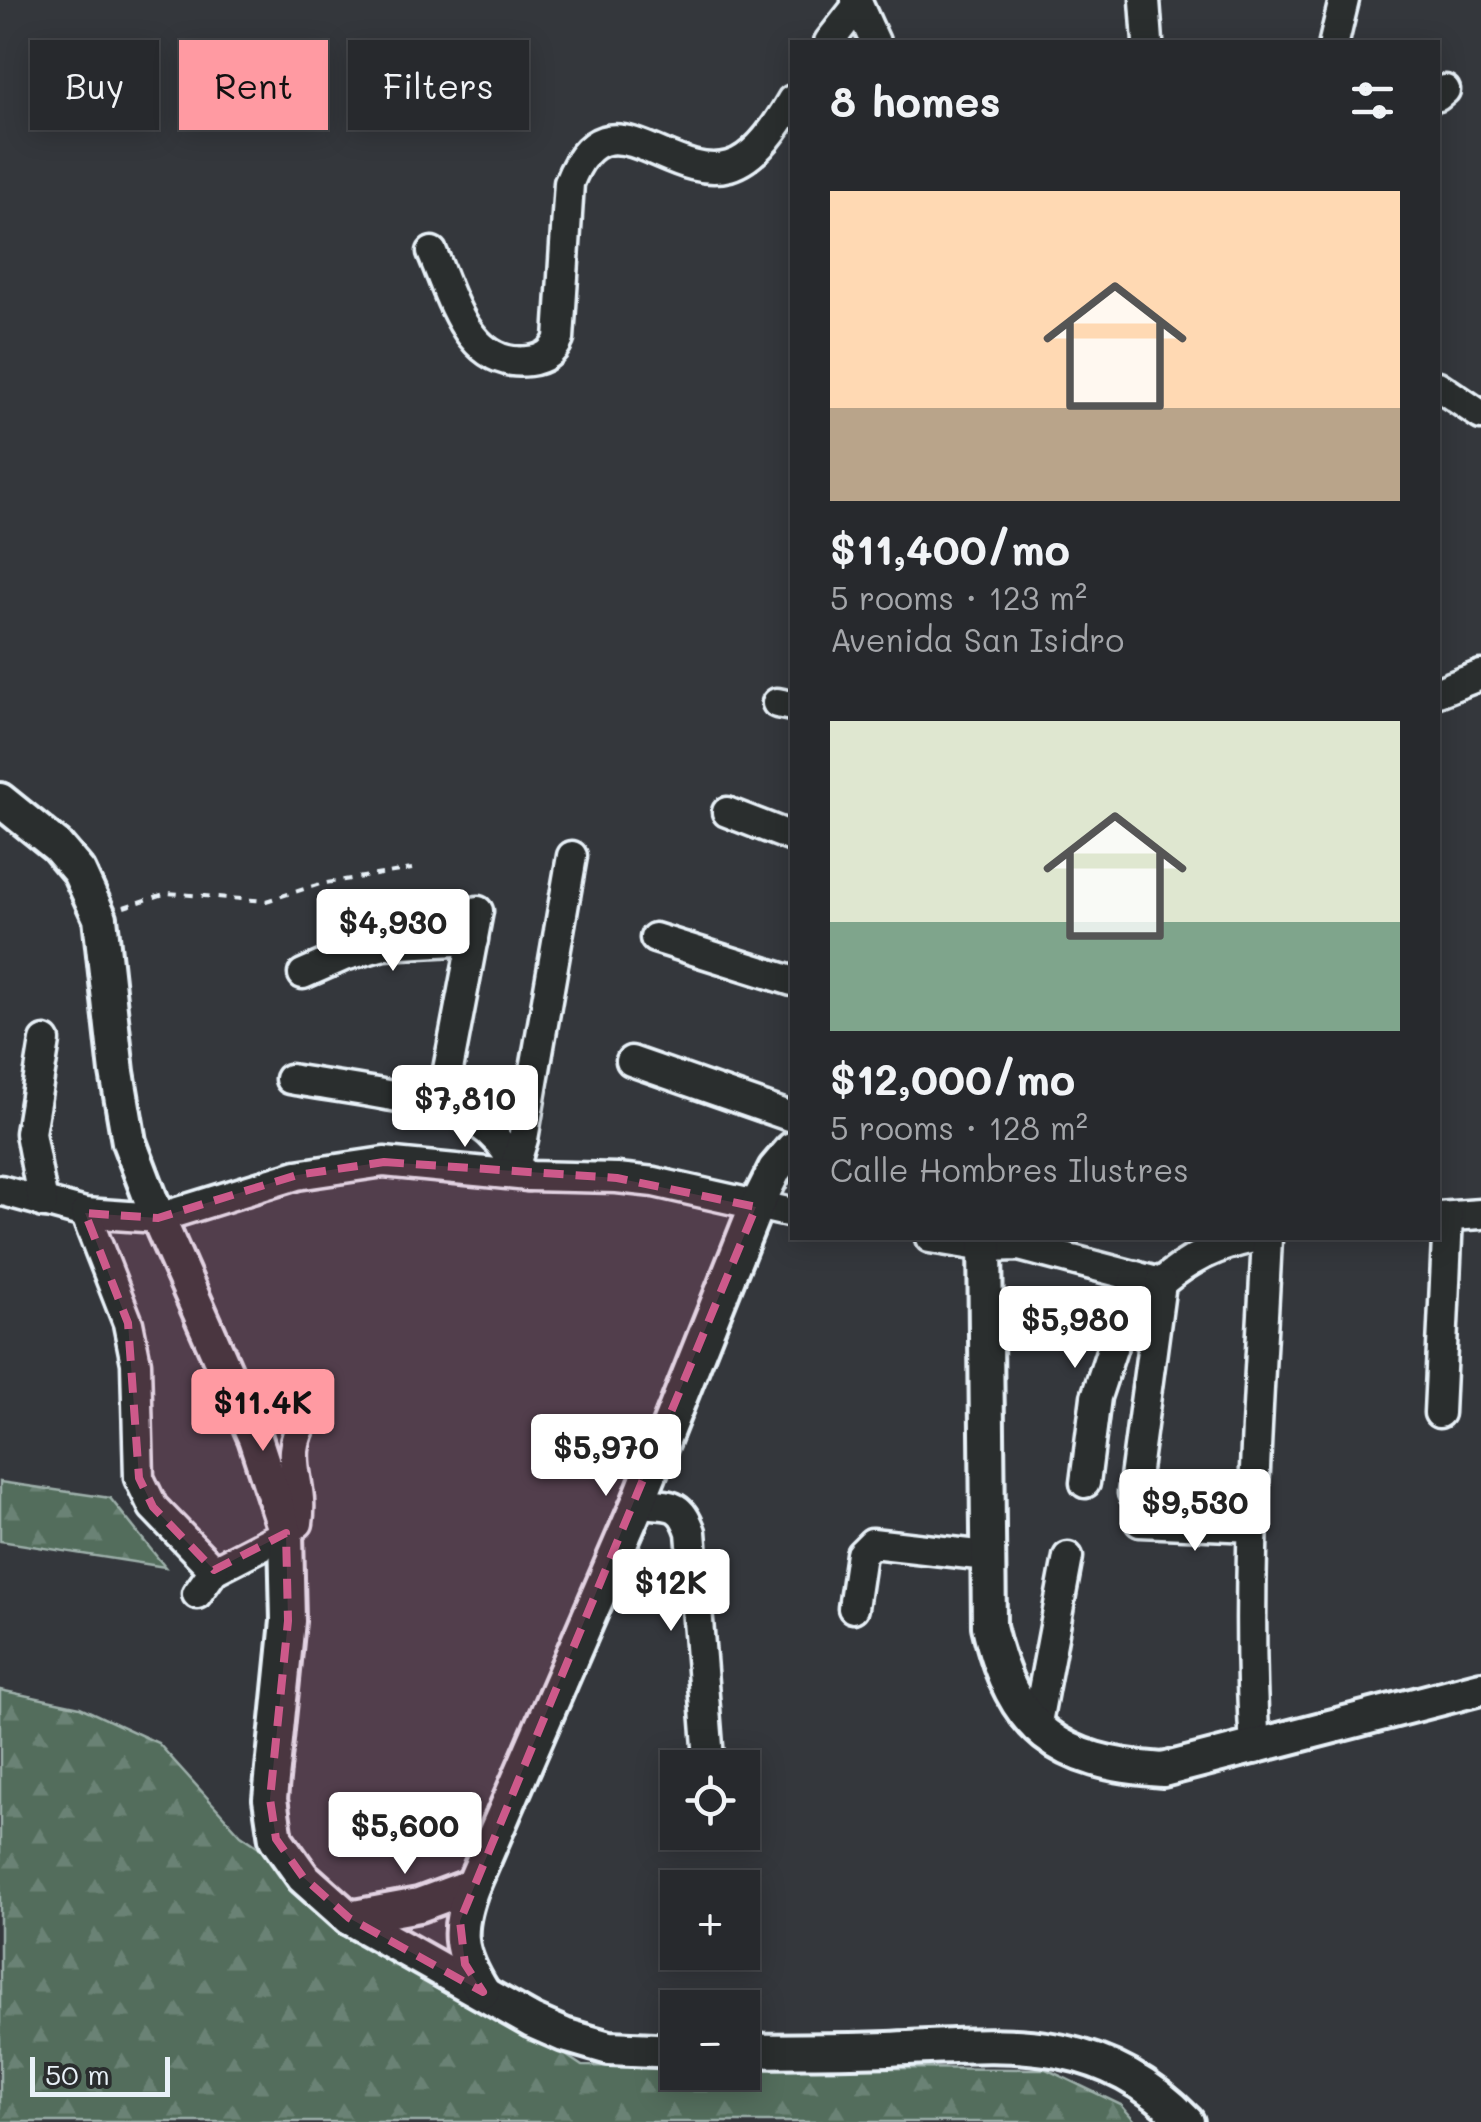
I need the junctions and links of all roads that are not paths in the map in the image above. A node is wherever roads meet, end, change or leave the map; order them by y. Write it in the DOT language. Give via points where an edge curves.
graph roads {
  1 [pos="1145,0"];
  2 [pos="1344,0"];
  3 [pos="857,2"];
  4 [pos="830,40"];
  5 [pos="873,40"];
  6 [pos="1148,40"];
  7 [pos="1334,40"];
  8 [pos="790,104"];
  9 [pos="432,252"];
  10 [pos="1440,387"];
  11 [pos="1481,415"];
  12 [pos="1481,674"];
  13 [pos="1440,691"];
  14 [pos="0,800"];
  15 [pos="727,812"];
  16 [pos="790,837"];
  17 [pos="572,856"];
  18 [pos="478,911"];
  19 [pos="654,938"];
  20 [pos="474,940"];
  21 [pos="303,974"];
  22 [pos="790,980"];
  23 [pos="45,1041"];
  24 [pos="631,1062"];
  25 [pos="290,1079"];
  26 [pos="441,1107"];
  27 [pos="790,1113"];
  28 [pos="790,1151"];
  29 [pos="521,1170"];
  30 [pos="0,1190"];
  31 [pos="44,1203"];
  32 [pos="756,1206"];
  33 [pos="85,1213"];
  34 [pos="790,1213"];
  35 [pos="1481,1214"];
  36 [pos="1443,1217"];
  37 [pos="158,1218"];
  38 [pos="958,1240"];
  39 [pos="1244,1240"];
  40 [pos="1267,1240"];
  41 [pos="985,1242"];
  42 [pos="1148,1279"];
  43 [pos="1439,1413"];
  44 [pos="307,1415"];
  45 [pos="1085,1482"];
  46 [pos="1133,1494"];
  47 [pos="638,1503"];
  48 [pos="1140,1522"];
  49 [pos="1254,1527"];
  50 [pos="286,1532"];
  51 [pos="987,1556"];
  52 [pos="1068,1557"];
  53 [pos="214,1570"];
  54 [pos="197,1594"];
  55 [pos="853,1608"];
  56 [pos="1481,1688"];
  57 [pos="1036,1728"];
  58 [pos="1254,1748"];
  59 [pos="709,1750"];
  60 [pos="473,1885"];
  61 [pos="349,1918"];
  62 [pos="482,1992"];
  63 [pos="660,2050"];
  64 [pos="760,2050"];
  65 [pos="1187,2122"];
  1 -- 6 [label="street"];
  2 -- 7 [label="street"];
  3 -- 4 [label="street"];
  3 -- 5 [label="street"];
  8 -- 9 [label="street" via="744,158 727,166 683,161 619,138 602,139 588,150 569,183 559,340 542,358 511,361 469,336"];
  10 -- 11 [label="street"];
  12 -- 13 [label="street"];
  14 -- 37 [label="main road" via="79,872 100,918 128,1142"];
  15 -- 16 [label="street"];
  17 -- 29 [label="street"];
  18 -- 20 [label="street"];
  19 -- 22 [label="street"];
  20 -- 21 [label="street" via="384,945"];
  20 -- 26 [label="street"];
  23 -- 31 [label="street" via="30,1133"];
  24 -- 27 [label="street"];
  25 -- 26 [label="street"];
  26 -- 29 [label="street" via="478,1123"];
  28 -- 32 [label="main road"];
  29 -- 32 [label="street" via="654,1182"];
  29 -- 37 [label="street" via="384,1162 297,1175"];
  30 -- 31 [label="street"];
  31 -- 33 [label="street"];
  32 -- 34 [label="street"];
  32 -- 47 [label="main road"];
  33 -- 37 [label="street"];
  33 -- 53 [label="street" via="128,1323 136,1363 139,1478 152,1507"];
  35 -- 36 [label="street"];
  36 -- 43 [label="street"];
  37 -- 50 [label="main road" via="255,1438"];
  38 -- 41 [label="street"];
  39 -- 42 [label="street" via="1216,1246"];
  40 -- 49 [label="street"];
  41 -- 42 [label="street"];
  41 -- 51 [label="main road"];
  42 -- 45 [label="street" via="1096,1398"];
  42 -- 46 [label="street"];
  44 -- 50 [label="street" via="294,1435 298,1522"];
  47 -- 59 [label="street" via="678,1508 692,1532"];
  47 -- 60 [label="main road"];
  48 -- 49 [label="street"];
  49 -- 58 [label="street"];
  50 -- 53 [label="street"];
  50 -- 61 [label="main road" via="288,1622 270,1799 276,1840 303,1877"];
  51 -- 55 [label="street" via="872,1543 860,1554"];
  51 -- 57 [label="main road" via="988,1626 998,1664"];
  52 -- 57 [label="street"];
  53 -- 54 [label="street"];
  56 -- 58 [label="main road"];
  57 -- 58 [label="main road" via="1081,1756 1122,1767 1163,1770"];
  60 -- 61 [label="main road" via="418,1906"];
  60 -- 62 [label="main road" via="460,1921 465,1964"];
  61 -- 62 [label="main road"];
  62 -- 63 [label="main road" via="564,2035 610,2048"];
  64 -- 65 [label="main road" via="1044,2046 1120,2072"];
}
